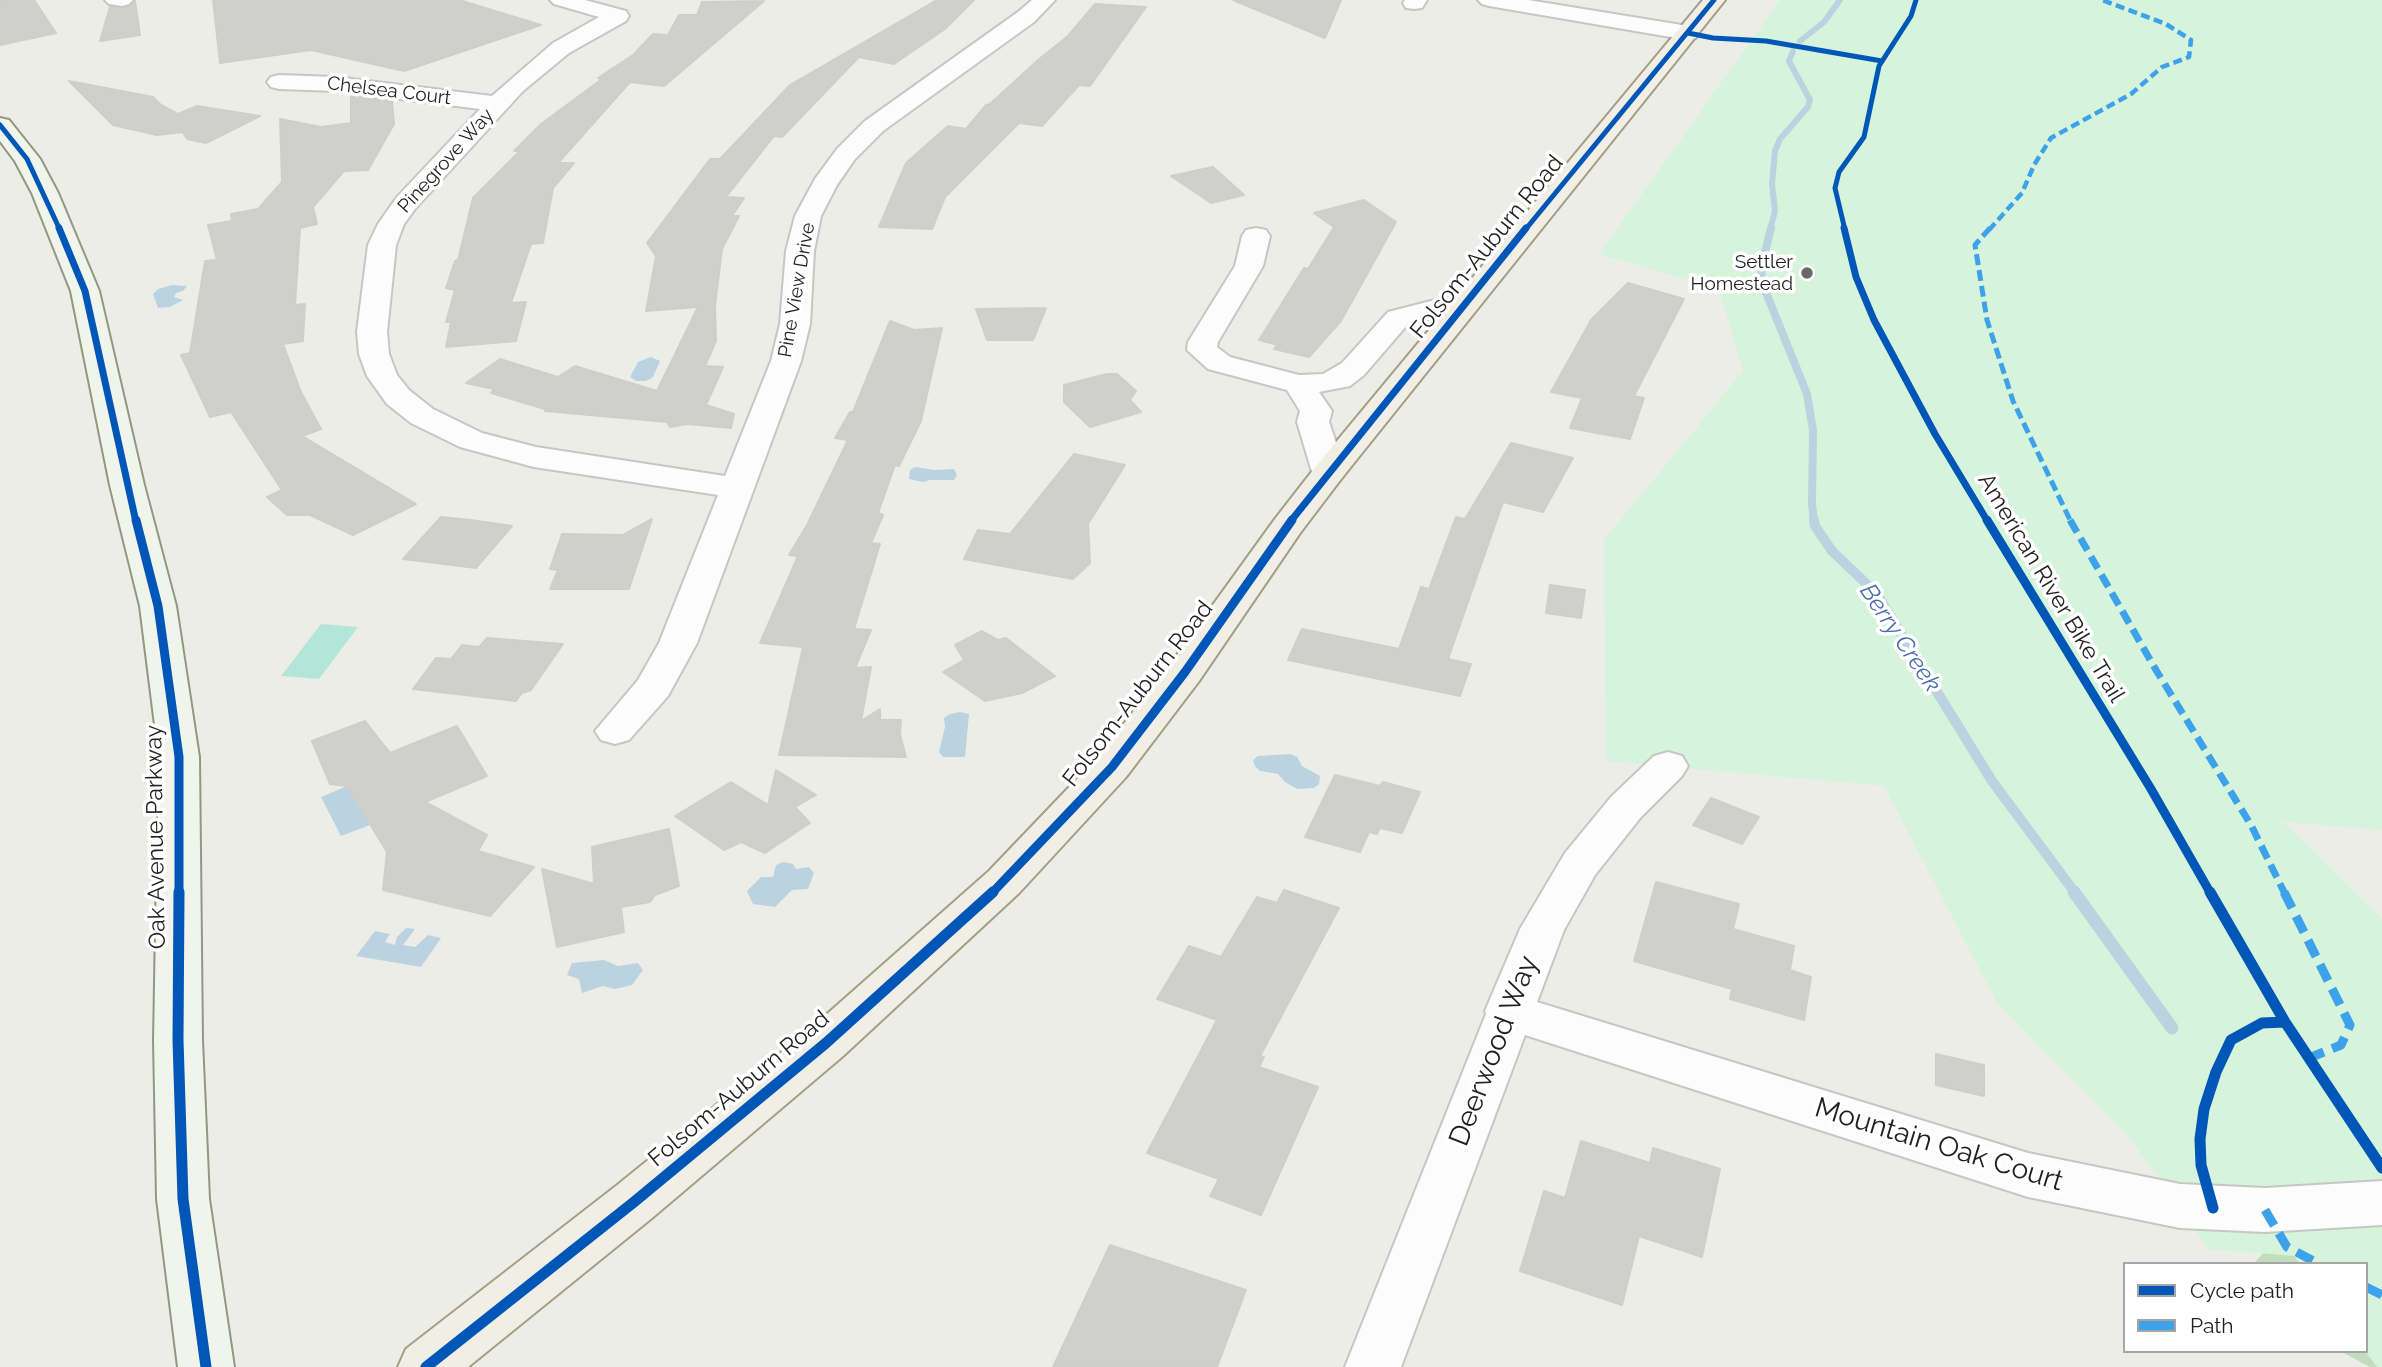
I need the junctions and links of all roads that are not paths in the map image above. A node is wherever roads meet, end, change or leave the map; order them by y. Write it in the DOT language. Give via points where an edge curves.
graph roads {
  1 [pos="561,0"];
  2 [pos="1044,0"];
  3 [pos="1489,0"];
  4 [pos="1714,0"];
  5 [pos="1688,33"];
  6 [pos="279,82"];
  7 [pos="498,104"];
  8 [pos="0,125"];
  9 [pos="1256,236"];
  10 [pos="1466,301"];
  11 [pos="1298,384"];
  12 [pos="1329,472"];
  13 [pos="737,488"];
  14 [pos="615,731"];
  15 [pos="1668,766"];
  16 [pos="1508,1011"];
  17 [pos="2382,1203"];
  18 [pos="206,1367"];
  19 [pos="426,1367"];
  20 [pos="1373,1367"];
  1 -- 7 [label="street, Pinegrove Way" via="618,16 561,48"];
  2 -- 13 [label="street, Pine View Drive" via="874,127 824,184 808,216 800,251 795,324 786,361"];
  3 -- 5 [label="street"];
  4 -- 5 [label="main road, Folsom-Auburn Road"];
  5 -- 10 [label="main road, Folsom-Auburn Road"];
  6 -- 7 [label="street, Chelsea Court" via="335,84"];
  7 -- 13 [label="street, Pinegrove Way" via="406,203 382,245 372,332 382,376 398,397 422,416 471,440 534,457"];
  8 -- 18 [label="main road, Oak Avenue Parkway" via="39,182 85,291 158,606 179,757 178,1040 183,1199"];
  9 -- 11 [label="street" via="1249,266 1202,350 1219,363"];
  10 -- 11 [label="street" via="1398,318 1339,379"];
  10 -- 12 [label="main road, Folsom-Auburn Road"];
  11 -- 12 [label="street" via="1316,411 1313,422"];
  12 -- 19 [label="main road, Folsom-Auburn Road" via="1112,767 1004,882 826,1043"];
  13 -- 14 [label="street, Pine View Drive" via="668,665"];
  15 -- 16 [label="street, Deerwood Way" via="1626,807 1580,864 1542,929"];
  16 -- 17 [label="street, Mountain Oak Court" via="2028,1175 2180,1206 2265,1210"];
  16 -- 20 [label="street, Deerwood Way"];
}
